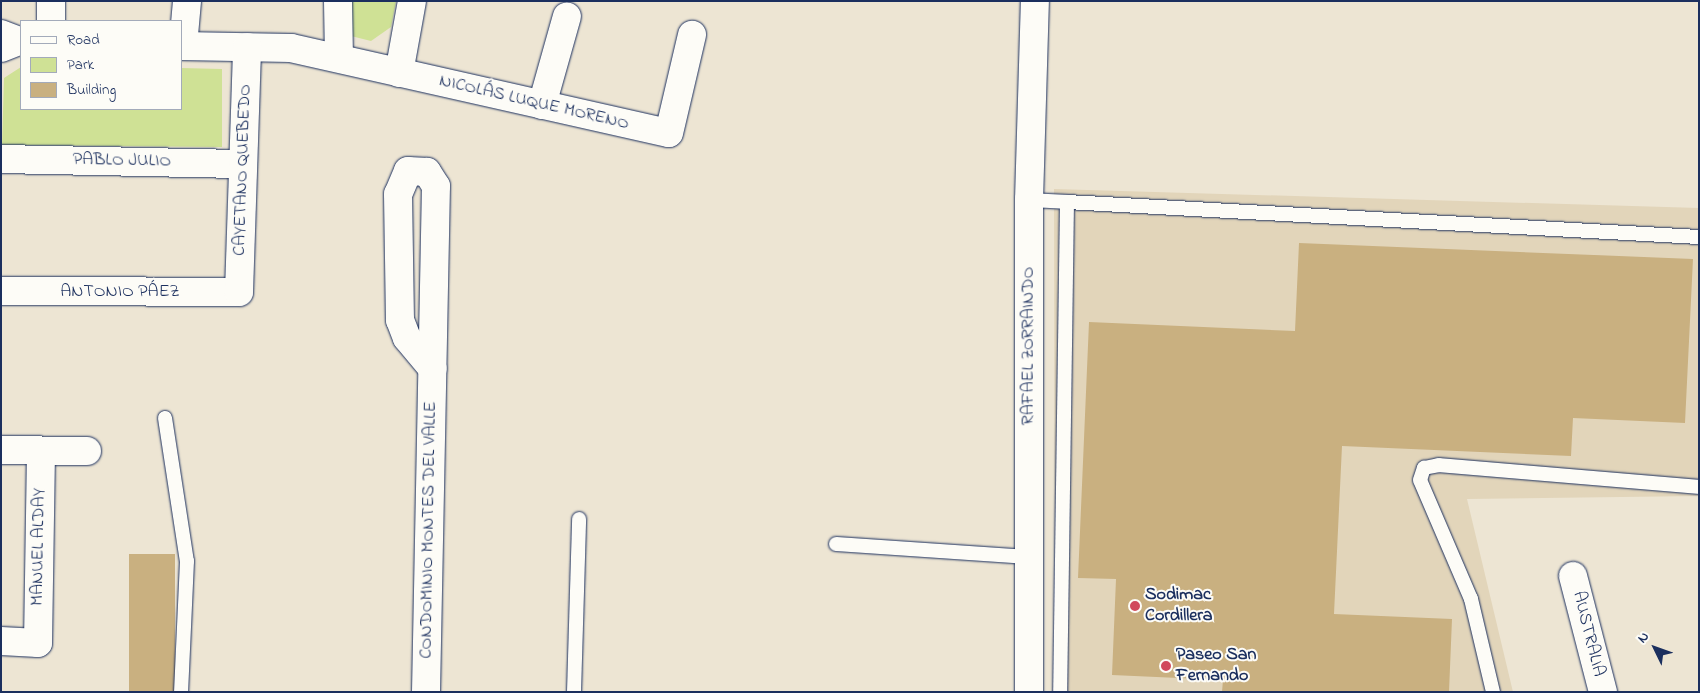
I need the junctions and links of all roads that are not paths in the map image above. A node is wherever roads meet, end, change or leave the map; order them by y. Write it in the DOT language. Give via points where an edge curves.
graph roads {
  1 [pos="51,1"];
  2 [pos="187,1"];
  3 [pos="338,1"];
  4 [pos="412,1"];
  5 [pos="1035,1"];
  6 [pos="567,16"];
  7 [pos="51,20"];
  8 [pos="692,35"];
  9 [pos="182,46"];
  10 [pos="247,47"];
  11 [pos="339,58"];
  12 [pos="399,73"];
  13 [pos="542,105"];
  14 [pos="1,159"];
  15 [pos="243,164"];
  16 [pos="1029,200"];
  17 [pos="1067,202"];
  18 [pos="1699,236"];
  19 [pos="1,291"];
  20 [pos="239,292"];
  21 [pos="433,369"];
  22 [pos="165,418"];
  23 [pos="1,450"];
  24 [pos="41,451"];
  25 [pos="87,452"];
  26 [pos="1699,487"];
  27 [pos="579,519"];
  28 [pos="836,544"];
  29 [pos="1029,557"];
  30 [pos="1573,576"];
  31 [pos="1,641"];
  32 [pos="181,692"];
  33 [pos="426,692"];
  34 [pos="574,692"];
  35 [pos="1029,692"];
  36 [pos="1060,692"];
  37 [pos="1493,692"];
  38 [pos="1603,692"];
  1 -- 7 [label="street"];
  2 -- 9 [label="street"];
  3 -- 11 [label="street"];
  4 -- 12 [label="street"];
  5 -- 16 [label="street, RAFAEL ZORRAINDO"];
  6 -- 13 [label="street"];
  8 -- 13 [label="street, NICOLÁS LUQUE MORENO" via="669,133"];
  9 -- 10 [label="street, NICOLÁS LUQUE MORENO"];
  10 -- 11 [label="street, NICOLÁS LUQUE MORENO" via="292,48"];
  10 -- 15 [label="street, CAYETANO QUEBEDO"];
  11 -- 12 [label="street, NICOLÁS LUQUE MORENO"];
  12 -- 13 [label="street, NICOLÁS LUQUE MORENO"];
  14 -- 15 [label="street, PABLO JULIO"];
  15 -- 20 [label="street, CAYETANO QUEBEDO"];
  16 -- 17 [label="lane"];
  16 -- 29 [label="street, RAFAEL ZORRAINDO"];
  17 -- 18 [label="lane"];
  17 -- 36 [label="lane"];
  19 -- 20 [label="street, ANTONIO PÁEZ"];
  21 -- 21 [label="street, CONDOMINIO MONTES DEL VALLE" via="436,186 426,172 408,171 398,194 400,320 407,338"];
  21 -- 33 [label="street, CONDOMINIO MONTES DEL VALLE"];
  22 -- 32 [label="lane" via="187,561"];
  23 -- 24 [label="street"];
  24 -- 25 [label="street"];
  24 -- 31 [label="street, MANUEL ALDAY" via="38,643"];
  26 -- 37 [label="lane" via="1439,465 1424,468 1420,480 1472,599"];
  27 -- 34 [label="lane"];
  28 -- 29 [label="lane"];
  29 -- 35 [label="street, RAFAEL ZORRAINDO"];
  30 -- 38 [label="street, AUSTRALIA"];
}
